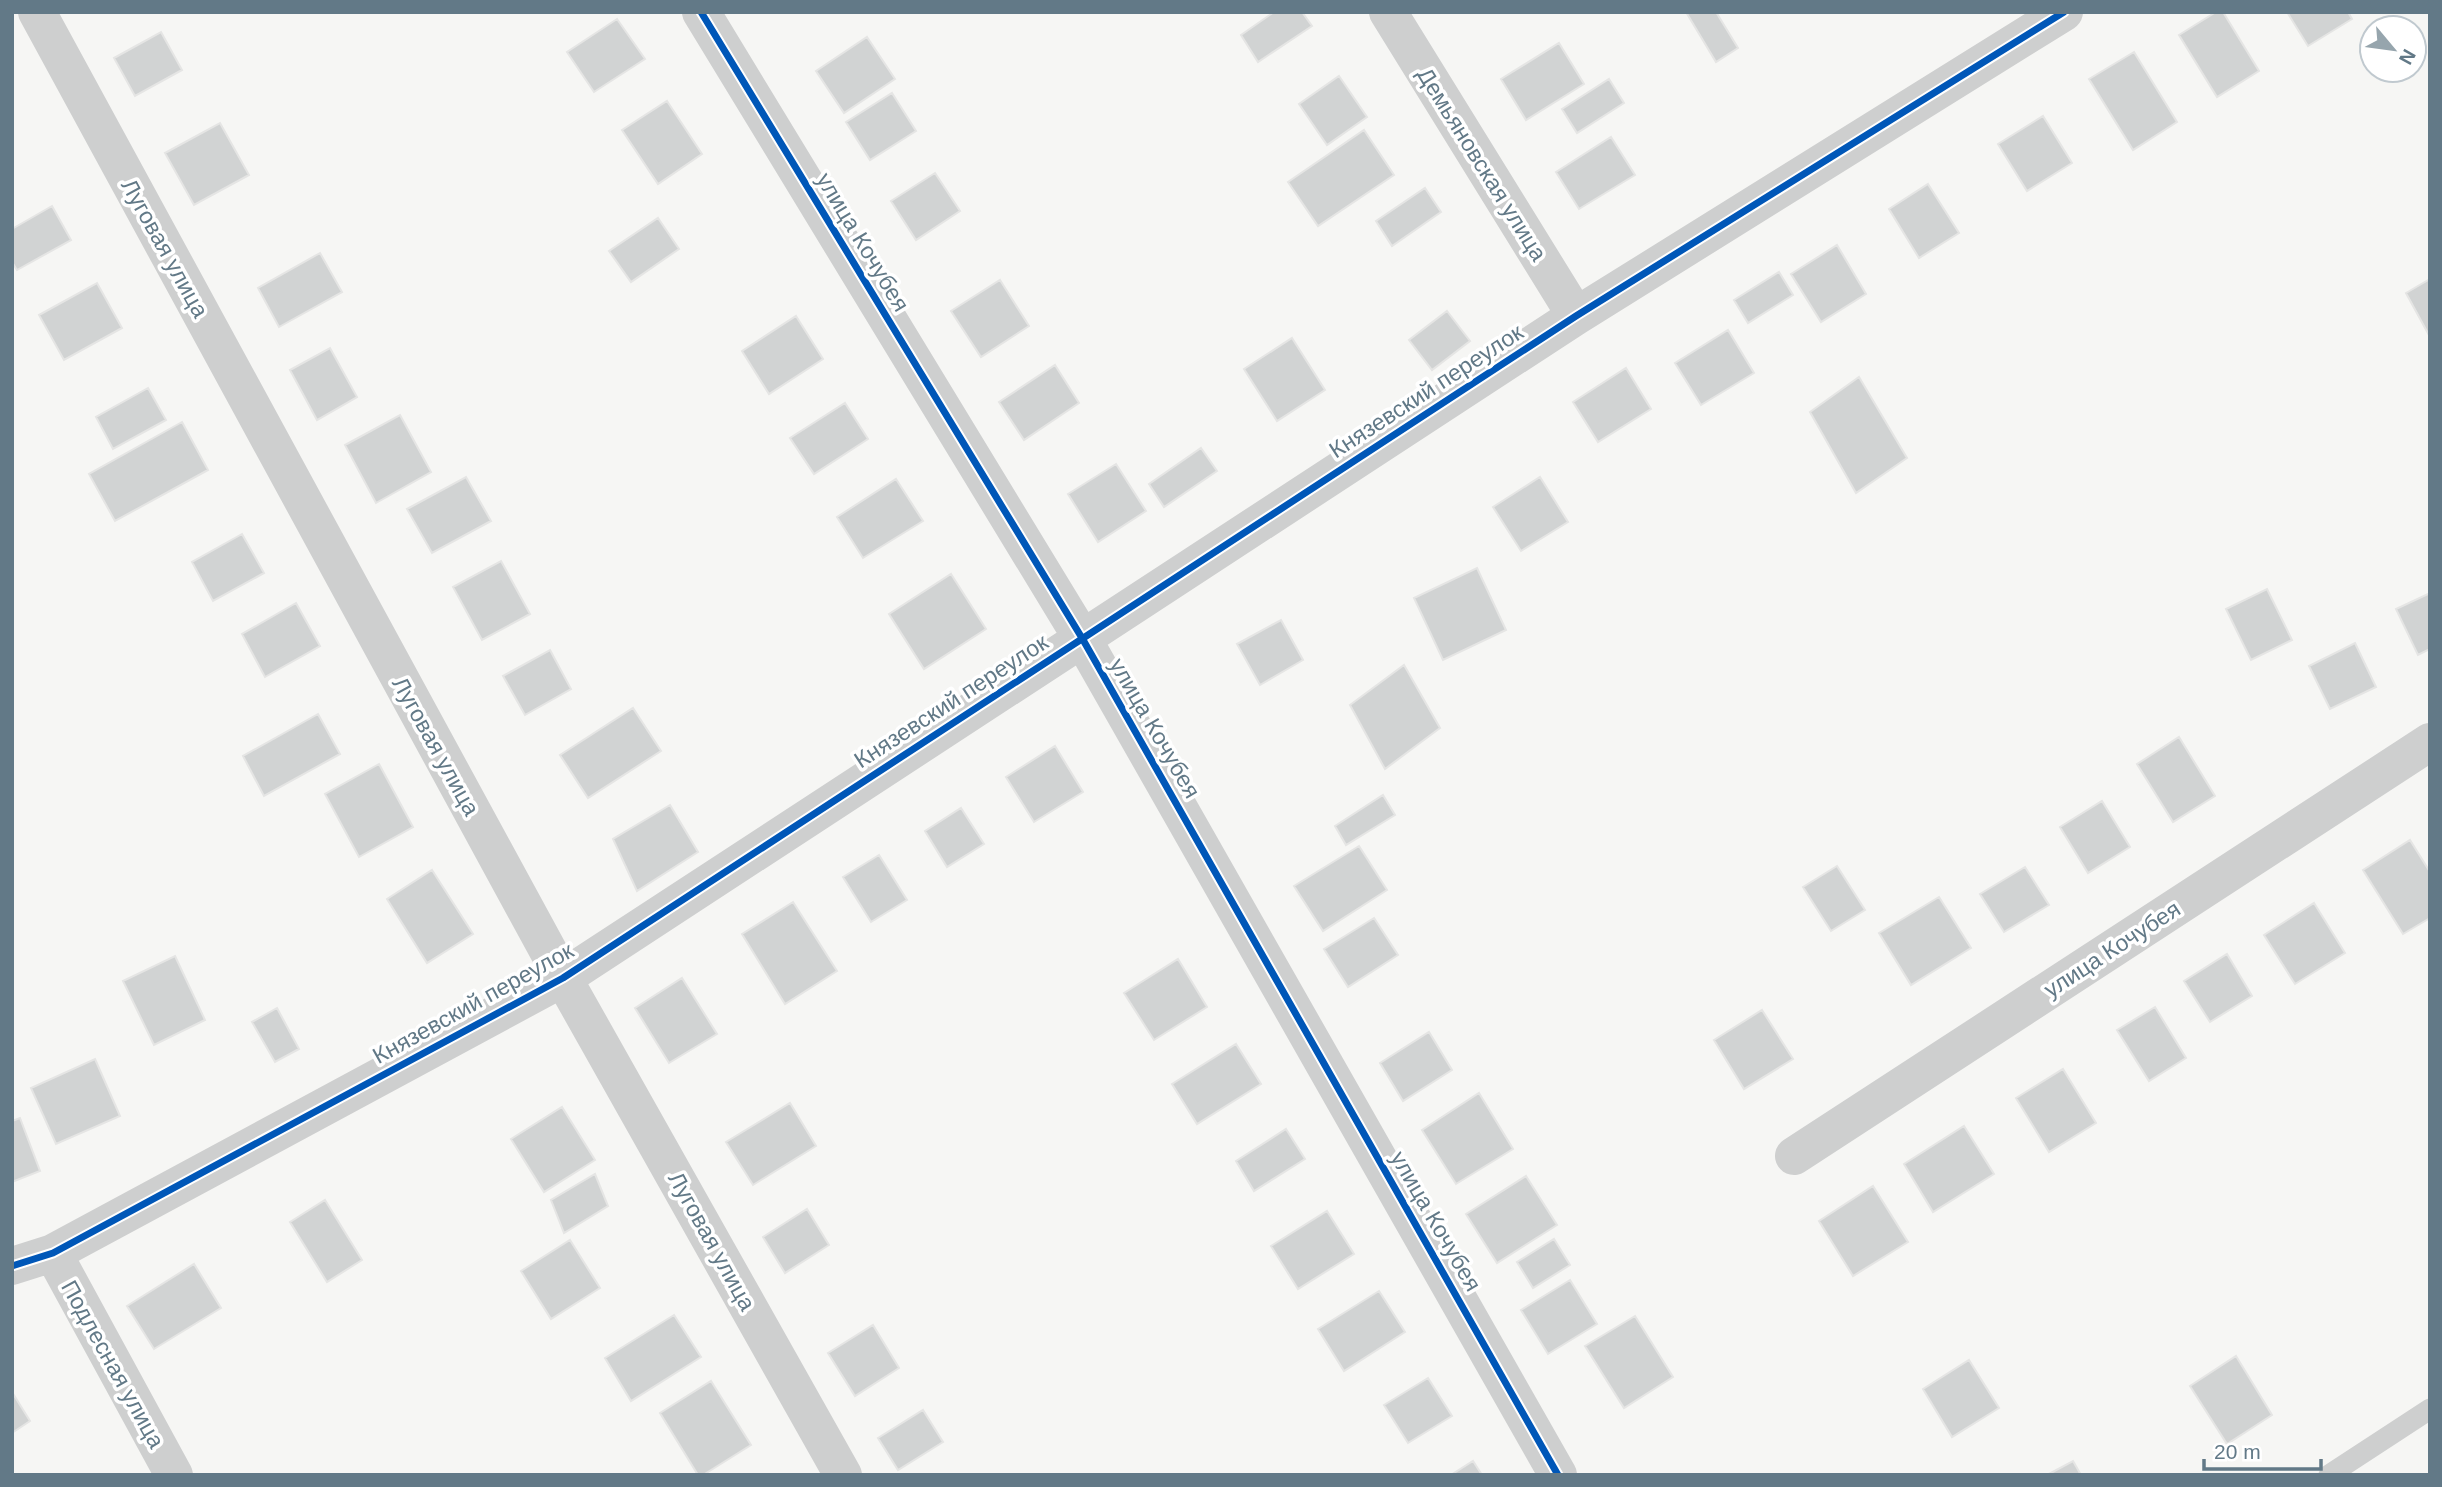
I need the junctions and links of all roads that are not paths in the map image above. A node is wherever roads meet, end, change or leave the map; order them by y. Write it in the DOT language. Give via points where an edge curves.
graph roads {
  1 [pos="37,12"];
  2 [pos="701,12"];
  3 [pos="1388,12"];
  4 [pos="2064,12"];
  5 [pos="1576,316"];
  6 [pos="1082,638"];
  7 [pos="2430,742"];
  8 [pos="563,978"];
  9 [pos="1794,1156"];
  10 [pos="53,1253"];
  11 [pos="12,1266"];
  12 [pos="2430,1409"];
  13 [pos="174,1475"];
  14 [pos="843,1475"];
  15 [pos="1558,1475"];
  16 [pos="2329,1475"];
  1 -- 8 [label="street, Луговая улица"];
  2 -- 6 [label="street, улица Кочубея"];
  3 -- 5 [label="street, Демьяновская улица"];
  4 -- 5 [label="street, Князевский переулок"];
  5 -- 6 [label="street, Князевский переулок"];
  6 -- 8 [label="street, Князевский переулок"];
  6 -- 15 [label="street, улица Кочубея"];
  7 -- 9 [label="street, улица Кочубея"];
  8 -- 10 [label="street, Князевский переулок"];
  8 -- 14 [label="street, Луговая улица"];
  10 -- 11 [label="street, Князевский переулок"];
  10 -- 13 [label="street, Подлесная улица"];
  12 -- 16 [label="lane"];
}
